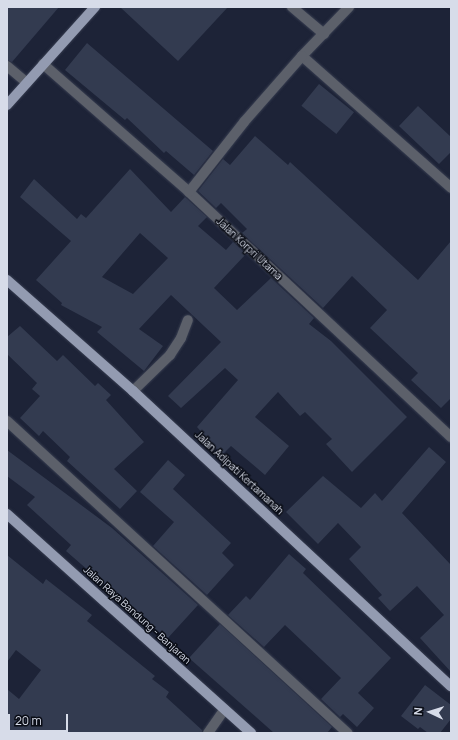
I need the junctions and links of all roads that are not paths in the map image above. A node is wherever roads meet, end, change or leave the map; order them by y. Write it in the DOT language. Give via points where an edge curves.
graph roads {
  1 [pos="95,7"];
  2 [pos="292,7"];
  3 [pos="349,7"];
  4 [pos="324,34"];
  5 [pos="302,56"];
  6 [pos="43,64"];
  7 [pos="7,66"];
  8 [pos="27,83"];
  9 [pos="7,105"];
  10 [pos="451,188"];
  11 [pos="189,192"];
  12 [pos="7,280"];
  13 [pos="188,320"];
  14 [pos="133,391"];
  15 [pos="7,421"];
  16 [pos="451,437"];
  17 [pos="7,514"];
  18 [pos="451,686"];
  19 [pos="225,709"];
  20 [pos="208,733"];
  21 [pos="251,733"];
  22 [pos="348,733"];
  1 -- 6 [label="main road"];
  2 -- 4 [label="street"];
  3 -- 4 [label="street"];
  4 -- 5 [label="street"];
  5 -- 10 [label="street"];
  5 -- 11 [label="street" via="244,122"];
  6 -- 8 [label="main road"];
  6 -- 11 [label="street, Jalan Korpri Utama"];
  7 -- 8 [label="street"];
  8 -- 9 [label="main road"];
  11 -- 16 [label="street, Jalan Korpri Utama"];
  12 -- 14 [label="main road, Jalan Adipati Kertamanah"];
  13 -- 14 [label="street" via="181,338 170,355"];
  14 -- 18 [label="main road, Jalan Adipati Kertamanah"];
  15 -- 22 [label="street"];
  17 -- 19 [label="main road, Jalan Raya Bandung - Banjaran"];
  19 -- 20 [label="street"];
  19 -- 21 [label="main road, Jalan Raya Bandung - Banjaran"];
}
